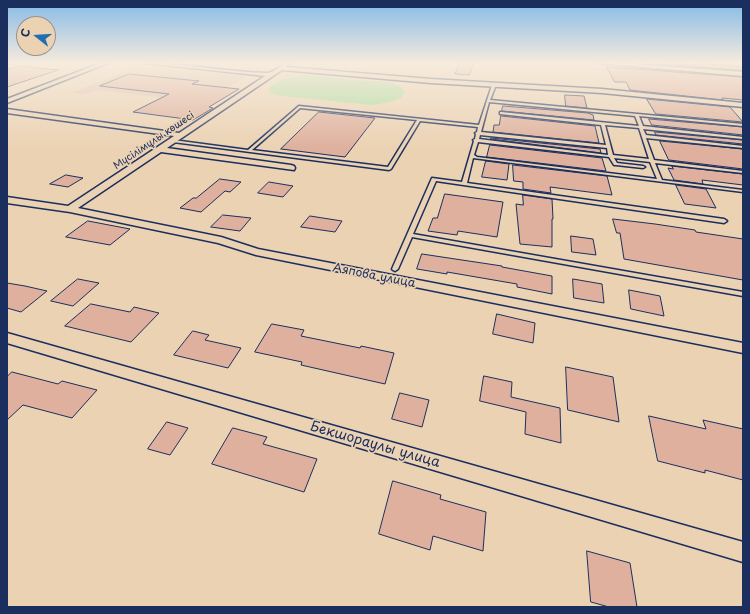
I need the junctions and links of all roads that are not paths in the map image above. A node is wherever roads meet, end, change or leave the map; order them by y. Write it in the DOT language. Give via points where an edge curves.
graph roads {
  1 [pos="31,92"];
  2 [pos="247,92"];
  3 [pos="491,92"];
  4 [pos="602,92"];
  5 [pos="488,100"];
  6 [pos="7,101"];
  7 [pos="743,105"];
  8 [pos="7,111"];
  9 [pos="501,113"];
  10 [pos="637,115"];
  11 [pos="419,120"];
  12 [pos="603,124"];
  13 [pos="743,125"];
  14 [pos="480,126"];
  15 [pos="640,127"];
  16 [pos="477,133"];
  17 [pos="181,135"];
  18 [pos="643,136"];
  19 [pos="743,138"];
  20 [pos="475,140"];
  21 [pos="173,141"];
  22 [pos="609,147"];
  23 [pos="743,147"];
  24 [pos="160,149"];
  25 [pos="249,150"];
  26 [pos="472,155"];
  27 [pos="611,157"];
  28 [pos="652,162"];
  29 [pos="643,167"];
  30 [pos="291,168"];
  31 [pos="743,172"];
  32 [pos="660,181"];
  33 [pos="464,184"];
  34 [pos="743,191"];
  35 [pos="7,200"];
  36 [pos="70,208"];
  37 [pos="724,221"];
  38 [pos="410,235"];
  39 [pos="395,269"];
  40 [pos="743,294"];
  41 [pos="7,338"];
  42 [pos="743,348"];
  43 [pos="743,552"];
  1 -- 6 [label="street"];
  2 -- 17 [label="street, Мүсілімұлы көшесі"];
  3 -- 5 [label="lane"];
  4 -- 7 [label="street"];
  5 -- 10 [label="lane"];
  5 -- 14 [label="lane"];
  8 -- 17 [label="street"];
  9 -- 12 [label="lane"];
  10 -- 13 [label="lane"];
  10 -- 15 [label="lane"];
  11 -- 14 [label="lane"];
  11 -- 25 [label="lane" via="299,107"];
  11 -- 25 [label="lane" via="388,169"];
  12 -- 15 [label="lane"];
  12 -- 22 [label="lane"];
  14 -- 16 [label="lane"];
  15 -- 18 [label="lane"];
  15 -- 19 [label="lane"];
  16 -- 20 [label="lane"];
  16 -- 22 [label="lane"];
  17 -- 21 [label="street, Мүсілімұлы көшесі"];
  18 -- 23 [label="lane"];
  18 -- 28 [label="lane"];
  20 -- 26 [label="lane"];
  20 -- 27 [label="lane"];
  21 -- 24 [label="street, Мүсілімұлы көшесі"];
  21 -- 25 [label="lane"];
  22 -- 27 [label="lane"];
  24 -- 30 [label="street"];
  24 -- 36 [label="street, Мүсілімұлы көшесі"];
  26 -- 32 [label="lane" via="476,158"];
  26 -- 33 [label="lane"];
  27 -- 28 [label="lane"];
  27 -- 29 [label="lane" via="616,164"];
  28 -- 31 [label="lane"];
  28 -- 32 [label="lane"];
  32 -- 34 [label="lane"];
  33 -- 37 [label="lane"];
  33 -- 38 [label="lane" via="434,179"];
  35 -- 36 [label="street, Аяпова улица"];
  36 -- 42 [label="street, Аяпова улица" via="221,240 256,252"];
  38 -- 39 [label="lane"];
  38 -- 40 [label="lane"];
  41 -- 43 [label="street, Бекшораулы улица"];
}
